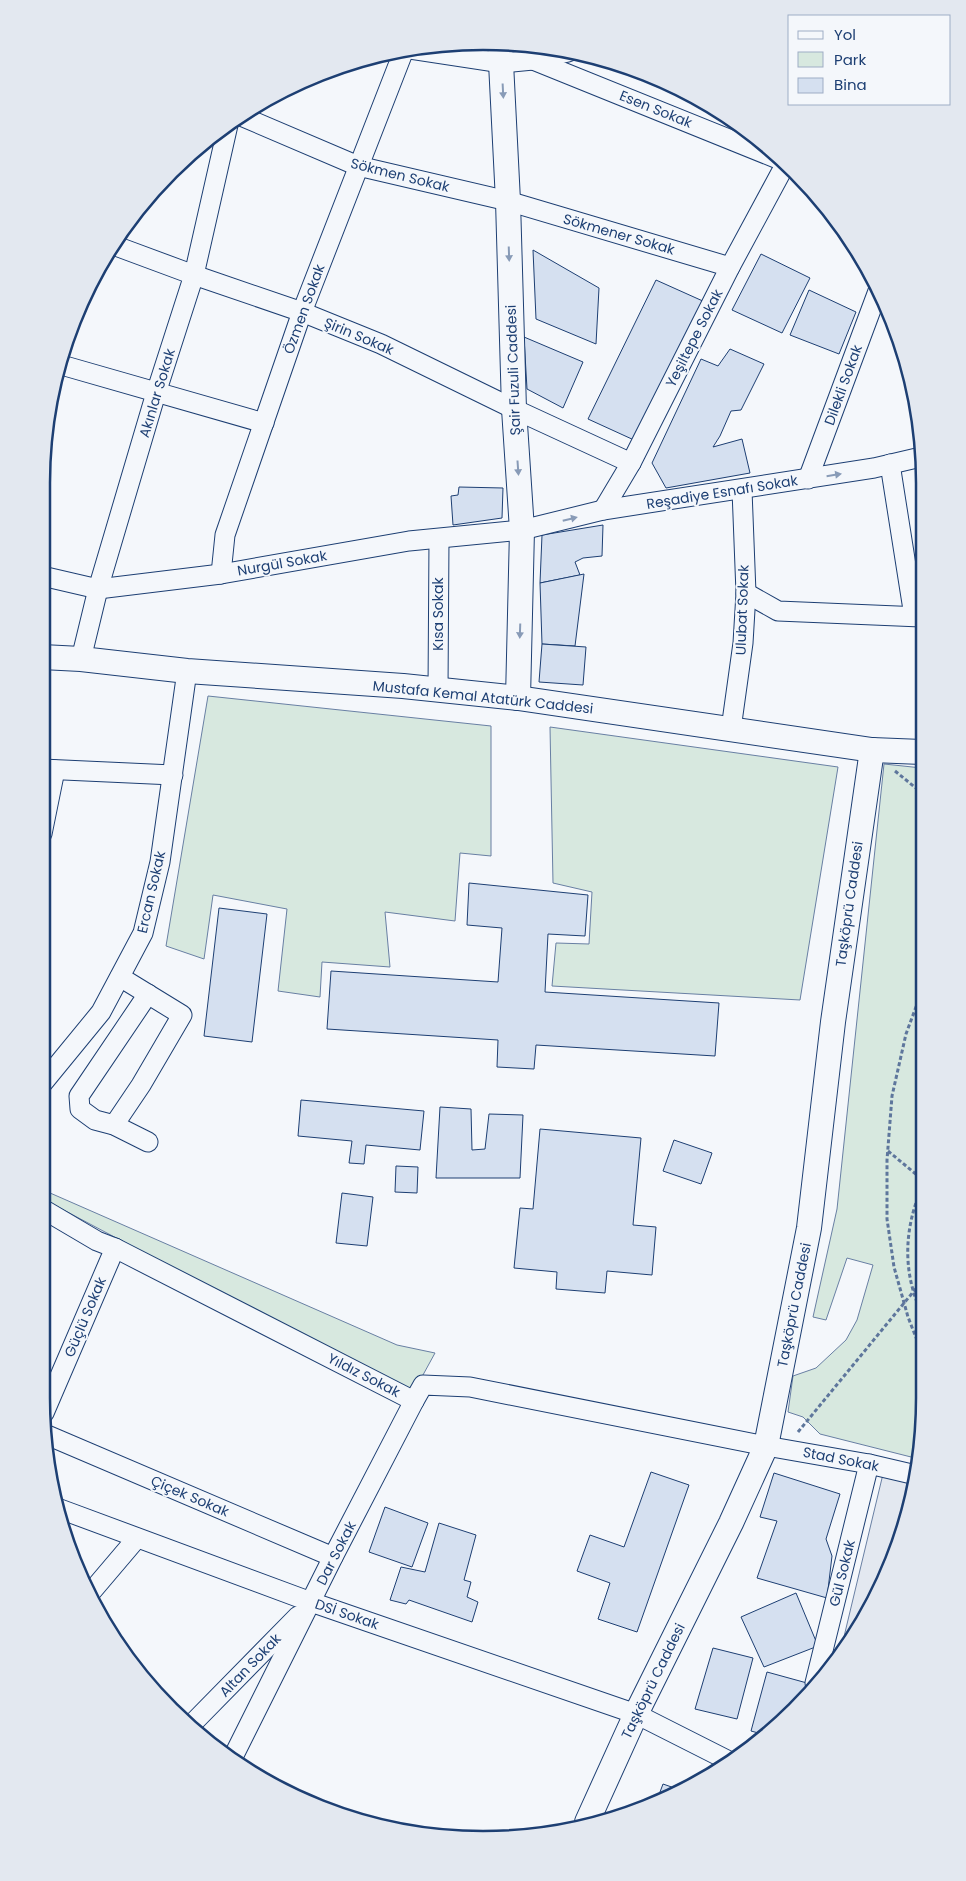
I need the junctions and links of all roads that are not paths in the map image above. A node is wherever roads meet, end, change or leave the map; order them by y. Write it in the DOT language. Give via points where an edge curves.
graph roads {
  1 [pos="455,51"];
  2 [pos="501,53"];
  3 [pos="552,56"];
  4 [pos="401,58"];
  5 [pos="533,60"];
  6 [pos="248,119"];
  7 [pos="226,134"];
  8 [pos="763,153"];
  9 [pos="358,166"];
  10 [pos="782,170"];
  11 [pos="508,201"];
  12 [pos="120,247"];
  13 [pos="730,267"];
  14 [pos="194,275"];
  15 [pos="875,299"];
  16 [pos="302,312"];
  17 [pos="66,368"];
  18 [pos="156,393"];
  19 [pos="514,409"];
  20 [pos="264,423"];
  21 [pos="915,458"];
  22 [pos="631,463"];
  23 [pos="890,464"];
  24 [pos="808,479"];
  25 [pos="742,490"];
  26 [pos="603,510"];
  27 [pos="522,530"];
  28 [pos="439,539"];
  29 [pos="221,574"];
  30 [pos="50,578"];
  31 [pos="98,589"];
  32 [pos="746,593"];
  33 [pos="916,606"];
  34 [pos="916,617"];
  35 [pos="82,659"];
  36 [pos="50,663"];
  37 [pos="187,671"];
  38 [pos="438,690"];
  39 [pos="518,698"];
  40 [pos="731,729"];
  41 [pos="872,750"];
  42 [pos="916,752"];
  43 [pos="50,769"];
  44 [pos="173,775"];
  45 [pos="120,977"];
  46 [pos="148,994"];
  47 [pos="50,1074"];
  48 [pos="114,1125"];
  49 [pos="148,1142"];
  50 [pos="50,1213"];
  51 [pos="115,1248"];
  52 [pos="50,1399"];
  53 [pos="414,1401"];
  54 [pos="52,1437"];
  55 [pos="766,1446"];
  56 [pos="869,1464"];
  57 [pos="909,1473"];
  58 [pos="65,1511"];
  59 [pos="136,1538"];
  60 [pos="333,1557"];
  61 [pos="94,1588"];
  62 [pos="311,1602"];
  63 [pos="817,1673"];
  64 [pos="636,1714"];
  65 [pos="195,1721"];
  66 [pos="235,1753"];
  67 [pos="724,1758"];
  68 [pos="589,1817"];
  1 -- 2 [label="street"];
  2 -- 5 [label="street"];
  2 -- 11 [label="main road, Şair Fuzuli Caddesi, one-way"];
  3 -- 5 [label="street"];
  4 -- 9 [label="street, Özmen Sokak"];
  5 -- 8 [label="street, Esen Sokak"];
  6 -- 9 [label="street, Sökmen Sokak"];
  7 -- 14 [label="street, Akınlar Sokak"];
  9 -- 11 [label="street, Sökmen Sokak"];
  9 -- 16 [label="street, Özmen Sokak"];
  10 -- 13 [label="street, Yeşiltepe Sokak"];
  11 -- 13 [label="street, Sökmener Sokak"];
  11 -- 19 [label="main road, Şair Fuzuli Caddesi, one-way"];
  12 -- 14 [label="street, Şirin Sokak"];
  13 -- 22 [label="street, Yeşiltepe Sokak"];
  14 -- 16 [label="street, Şirin Sokak"];
  14 -- 18 [label="street, Akınlar Sokak"];
  15 -- 24 [label="street, Dilekli Sokak"];
  16 -- 19 [label="street, Şirin Sokak" via="381,344"];
  16 -- 20 [label="street, Özmen Sokak"];
  17 -- 18 [label="street"];
  18 -- 20 [label="street"];
  18 -- 31 [label="street, Akınlar Sokak"];
  19 -- 22 [label="street, Şirin Sokak"];
  19 -- 27 [label="main road, Şair Fuzuli Caddesi, one-way"];
  20 -- 29 [label="street, Özmen Sokak" via="225,535"];
  21 -- 23 [label="street, Reşadiye Esnafı Sokak"];
  22 -- 26 [label="street, Yeşiltepe Sokak"];
  24 -- 23 [label="street, Reşadiye Esnafı Sokak, one-way"];
  23 -- 33 [label="street"];
  24 -- 25 [label="street, Reşadiye Esnafı Sokak"];
  25 -- 26 [label="street, Reşadiye Esnafı Sokak"];
  25 -- 32 [label="street, Ulubat Sokak"];
  27 -- 26 [label="street, Reşadiye Esnafı Sokak, one-way"];
  27 -- 28 [label="street, Nurgül Sokak"];
  27 -- 39 [label="main road, Şair Fuzuli Caddesi, one-way"];
  28 -- 29 [label="street, Nurgül Sokak"];
  28 -- 38 [label="street, Kısa Sokak"];
  29 -- 31 [label="street, Nurgül Sokak"];
  30 -- 31 [label="street, Nurgül Sokak"];
  31 -- 35 [label="street, Akınlar Sokak"];
  32 -- 34 [label="street" via="778,611"];
  32 -- 40 [label="street, Ulubat Sokak"];
  35 -- 36 [label="main road, Mustafa Kemal Atatürk Caddesi"];
  35 -- 37 [label="main road, Mustafa Kemal Atatürk Caddesi"];
  37 -- 38 [label="main road, Mustafa Kemal Atatürk Caddesi"];
  37 -- 44 [label="street, Ercan Sokak"];
  38 -- 39 [label="main road, Mustafa Kemal Atatürk Caddesi"];
  39 -- 40 [label="main road, Mustafa Kemal Atatürk Caddesi"];
  40 -- 41 [label="main road, Mustafa Kemal Atatürk Caddesi"];
  41 -- 42 [label="main road, Mustafa Kemal Atatürk Caddesi"];
  41 -- 55 [label="main road, Taşköprü Caddesi" via="833,1022 809,1228"];
  43 -- 44 [label="street"];
  44 -- 45 [label="street, Ercan Sokak" via="160,862 144,933"];
  45 -- 46 [label="street"];
  45 -- 47 [label="street, Ercan Sokak" via="101,1012"];
  46 -- 48 [label="street" via="182,1015"];
  46 -- 48 [label="street" via="79,1096 80,1109 95,1120"];
  48 -- 49 [label="street"];
  50 -- 51 [label="street, Yıldız Sokak"];
  51 -- 52 [label="street, Güçlü Sokak"];
  51 -- 53 [label="street, Yıldız Sokak"];
  53 -- 55 [label="street, Yıldız Sokak" via="423,1385 470,1387"];
  53 -- 60 [label="street, Dar Sokak"];
  54 -- 60 [label="street, Çiçek Sokak"];
  55 -- 56 [label="street, Stad Sokak"];
  55 -- 64 [label="main road, Taşköprü Caddesi"];
  56 -- 57 [label="street, Stad Sokak"];
  56 -- 63 [label="street, Gül Sokak"];
  58 -- 59 [label="street, DSİ Sokak"];
  59 -- 61 [label="street"];
  59 -- 62 [label="street, DSİ Sokak"];
  60 -- 62 [label="street, Dar Sokak"];
  62 -- 64 [label="street, DSİ Sokak"];
  62 -- 65 [label="street, Altan Sokak"];
  62 -- 66 [label="street, Dar Sokak"];
  64 -- 67 [label="street, DSİ Sokak"];
  64 -- 68 [label="main road, Taşköprü Caddesi"];
}
